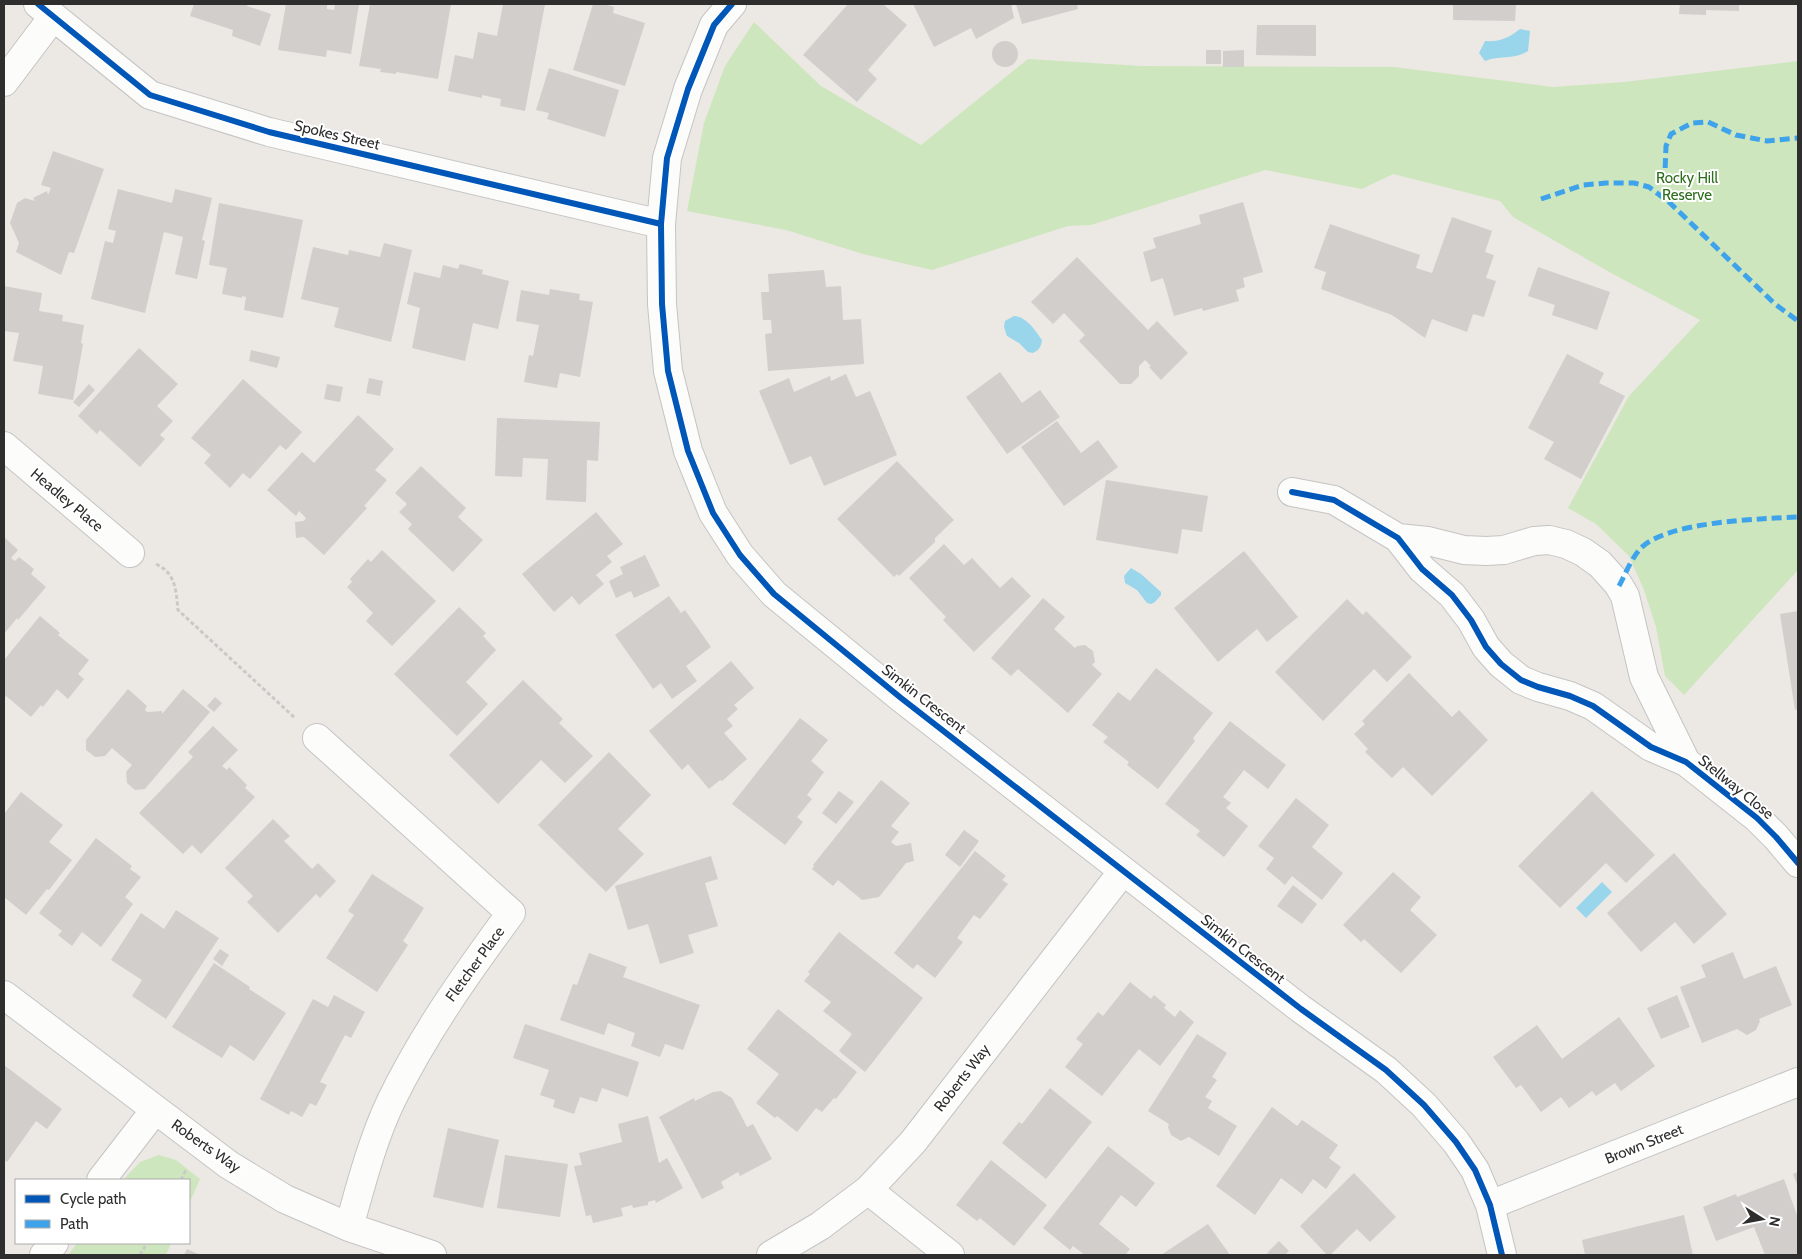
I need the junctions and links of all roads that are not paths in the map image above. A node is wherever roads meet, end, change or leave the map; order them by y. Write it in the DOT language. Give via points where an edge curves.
graph roads {
  1 [pos="732,4"];
  2 [pos="45,10"];
  3 [pos="4,82"];
  4 [pos="661,224"];
  5 [pos="4,446"];
  6 [pos="1292,492"];
  7 [pos="1398,538"];
  8 [pos="130,553"];
  9 [pos="317,738"];
  10 [pos="1686,762"];
  11 [pos="1798,863"];
  12 [pos="1123,870"];
  13 [pos="4,995"];
  14 [pos="1798,1082"];
  15 [pos="155,1110"];
  16 [pos="102,1179"];
  17 [pos="868,1190"];
  18 [pos="1490,1205"];
  19 [pos="349,1227"];
  20 [pos="53,1244"];
  21 [pos="44,1255"];
  22 [pos="432,1255"];
  23 [pos="771,1255"];
  24 [pos="950,1255"];
  25 [pos="1502,1255"];
  1 -- 4 [label="street, Simkin Crescent" via="714,25 688,89 667,158"];
  2 -- 3 [label="street"];
  2 -- 4 [label="street, Spokes Street" via="150,95 269,132"];
  4 -- 12 [label="street, Simkin Crescent" via="662,304 668,371 688,451 713,513 740,555 774,594 901,698"];
  5 -- 8 [label="street, Headley Place"];
  6 -- 7 [label="street, Stellway Close" via="1334,500"];
  7 -- 10 [label="street, Stellway Close" via="1422,568 1452,595 1486,647 1521,680 1593,706 1651,747"];
  7 -- 10 [label="street, Stellway Close" via="1486,551 1550,540 1583,552 1600,564 1625,596 1644,677"];
  9 -- 19 [label="street, Fletcher Place" via="511,913 447,1002 390,1102 369,1158"];
  10 -- 11 [label="street, Stellway Close" via="1757,818"];
  12 -- 17 [label="street, Roberts Way" via="913,1142"];
  12 -- 18 [label="street, Simkin Crescent" via="1301,1009 1386,1070 1424,1104 1475,1170"];
  13 -- 15 [label="street, Roberts Way"];
  14 -- 18 [label="street, Brown Street"];
  15 -- 16 [label="street"];
  15 -- 19 [label="street, Roberts Way" via="229,1165 285,1199"];
  17 -- 23 [label="street, Roberts Way" via="820,1226"];
  17 -- 24 [label="street"];
  18 -- 25 [label="street, Simkin Crescent"];
  19 -- 22 [label="street, Roberts Way"];
  20 -- 21 [label="street"];
}
